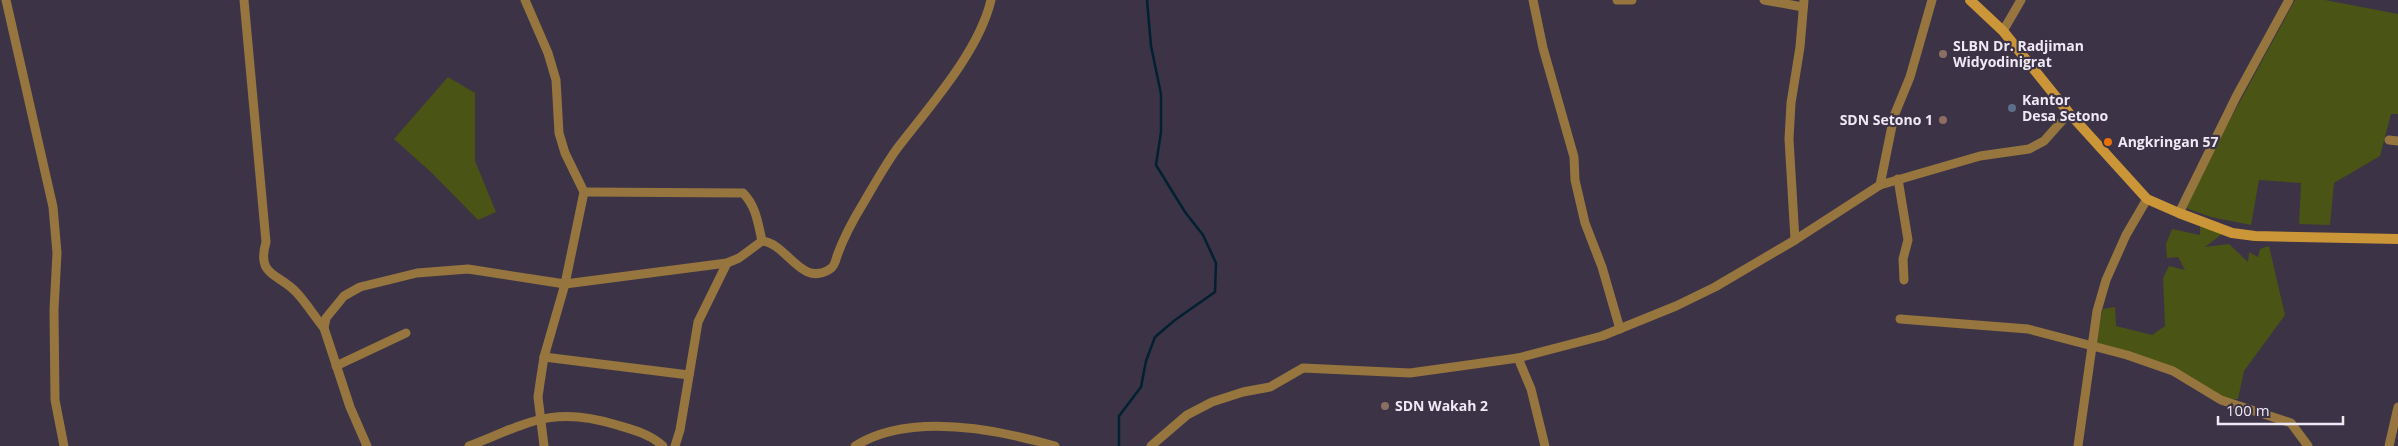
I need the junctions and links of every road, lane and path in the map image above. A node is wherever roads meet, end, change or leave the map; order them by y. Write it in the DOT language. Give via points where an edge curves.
graph roads {
  1 [pos="6,0"];
  2 [pos="244,0"];
  3 [pos="525,0"];
  4 [pos="990,0"];
  5 [pos="1533,0"];
  6 [pos="1617,0"];
  7 [pos="1632,0"];
  8 [pos="1764,0"];
  9 [pos="1932,0"];
  10 [pos="1970,0"];
  11 [pos="2021,0"];
  12 [pos="2289,0"];
  13 [pos="1803,4"];
  14 [pos="2003,31"];
  15 [pos="2069,113"];
  16 [pos="1898,179"];
  17 [pos="1880,185"];
  18 [pos="584,192"];
  19 [pos="2147,198"];
  20 [pos="2179,214"];
  21 [pos="2398,239"];
  22 [pos="1795,240"];
  23 [pos="762,241"];
  24 [pos="727,263"];
  25 [pos="1904,280"];
  26 [pos="565,284"];
  27 [pos="1900,318"];
  28 [pos="324,328"];
  29 [pos="1620,329"];
  30 [pos="406,333"];
  31 [pos="2094,345"];
  32 [pos="544,356"];
  33 [pos="1518,358"];
  34 [pos="336,366"];
  35 [pos="689,375"];
  36 [pos="2398,407"];
  37 [pos="542,418"];
  38 [pos="64,446"];
  39 [pos="367,446"];
  40 [pos="468,446"];
  41 [pos="544,446"];
  42 [pos="662,446"];
  43 [pos="675,446"];
  44 [pos="855,446"];
  45 [pos="1055,446"];
  46 [pos="1151,446"];
  47 [pos="1545,446"];
  48 [pos="2078,446"];
  49 [pos="2308,446"];
  50 [pos="2389,446"];
  1 -- 38 [label="street" via="53,207 57,253 55,400"];
  2 -- 28 [label="street" via="266,242 264,263 269,273 297,293"];
  3 -- 18 [label="street" via="556,80 559,133 565,153"];
  4 -- 23 [label="street" via="982,24 944,90 895,152 847,228 830,269 817,273 804,271 778,245"];
  5 -- 29 [label="street" via="1574,157 1575,180 1585,223"];
  6 -- 7 [label="street"];
  8 -- 13 [label="street"];
  9 -- 17 [label="street" via="1910,77 1894,116"];
  10 -- 14 [label="main road"];
  11 -- 14 [label="street"];
  12 -- 20 [label="street"];
  13 -- 22 [label="street" via="1789,139"];
  14 -- 15 [label="main road"];
  15 -- 16 [label="street" via="2037,146 2018,152 1980,156"];
  15 -- 19 [label="main road"];
  16 -- 17 [label="street"];
  16 -- 25 [label="street" via="1908,240 1903,259"];
  17 -- 22 [label="street"];
  18 -- 23 [label="street" via="743,193 755,211"];
  18 -- 26 [label="street"];
  19 -- 20 [label="main road"];
  19 -- 31 [label="street" via="2106,280 2097,311"];
  20 -- 21 [label="main road" via="2232,233 2255,236"];
  22 -- 29 [label="street" via="1715,287"];
  23 -- 24 [label="street" via="743,256"];
  24 -- 26 [label="street"];
  24 -- 35 [label="street" via="698,322"];
  26 -- 28 [label="street" via="468,269 417,272 360,287 344,296 326,318"];
  26 -- 32 [label="street"];
  27 -- 31 [label="street" via="2028,328"];
  28 -- 34 [label="street"];
  29 -- 33 [label="street"];
  30 -- 34 [label="street"];
  31 -- 48 [label="street"];
  31 -- 49 [label="street" via="2174,371 2221,400 2292,424"];
  32 -- 35 [label="street"];
  32 -- 37 [label="street" via="538,397"];
  33 -- 46 [label="street" via="1410,373 1303,368 1270,387 1212,402 1187,415"];
  33 -- 47 [label="street" via="1531,389"];
  34 -- 39 [label="street"];
  35 -- 43 [label="street"];
  36 -- 50 [label="street"];
  37 -- 40 [label="street"];
  37 -- 41 [label="street"];
  37 -- 42 [label="street" via="559,415 598,419 638,431"];
  44 -- 45 [label="street" via="891,430 918,426 979,430"];
}
